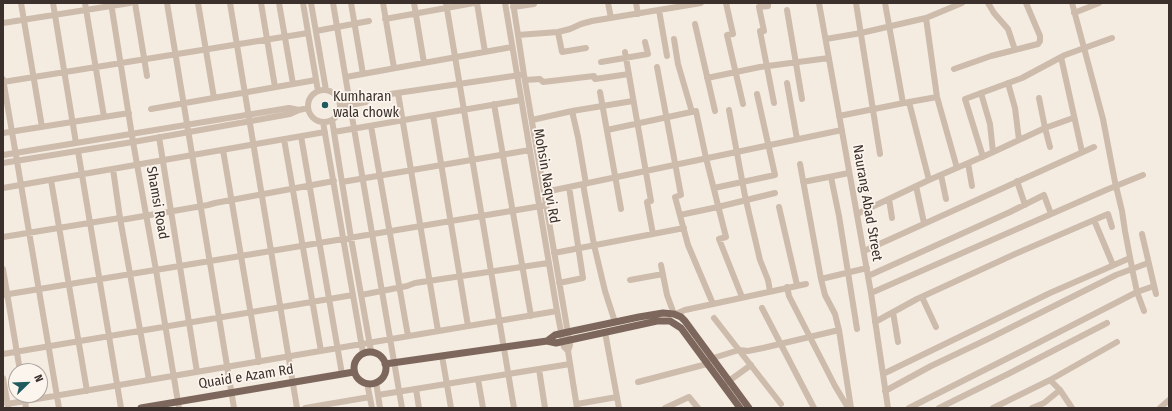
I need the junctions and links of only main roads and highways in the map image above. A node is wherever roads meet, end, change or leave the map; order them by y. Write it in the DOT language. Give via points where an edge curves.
graph roads {
  1 [pos="547,341"];
  2 [pos="385,364"];
  3 [pos="354,372"];
  4 [pos="726,383"];
  5 [pos="178,405"];
  6 [pos="141,408"];
  7 [pos="740,408"];
  8 [pos="749,408"];
  1 -- 2 [label="main road"];
  1 -- 4 [label="main road" via="556,343 657,321 670,321 681,328 706,362"];
  1 -- 4 [label="main road" via="565,332 663,313 674,314 685,321 713,358"];
  2 -- 3 [label="main road" via="382,378 376,382 362,381"];
  2 -- 3 [label="main road" via="380,356 371,351 363,353 357,357"];
  3 -- 5 [label="main road, Quaid e Azam Rd" via="232,392"];
  4 -- 7 [label="main road"];
  4 -- 8 [label="main road"];
  5 -- 6 [label="main road, Quaid e Azam Rd"];
}
